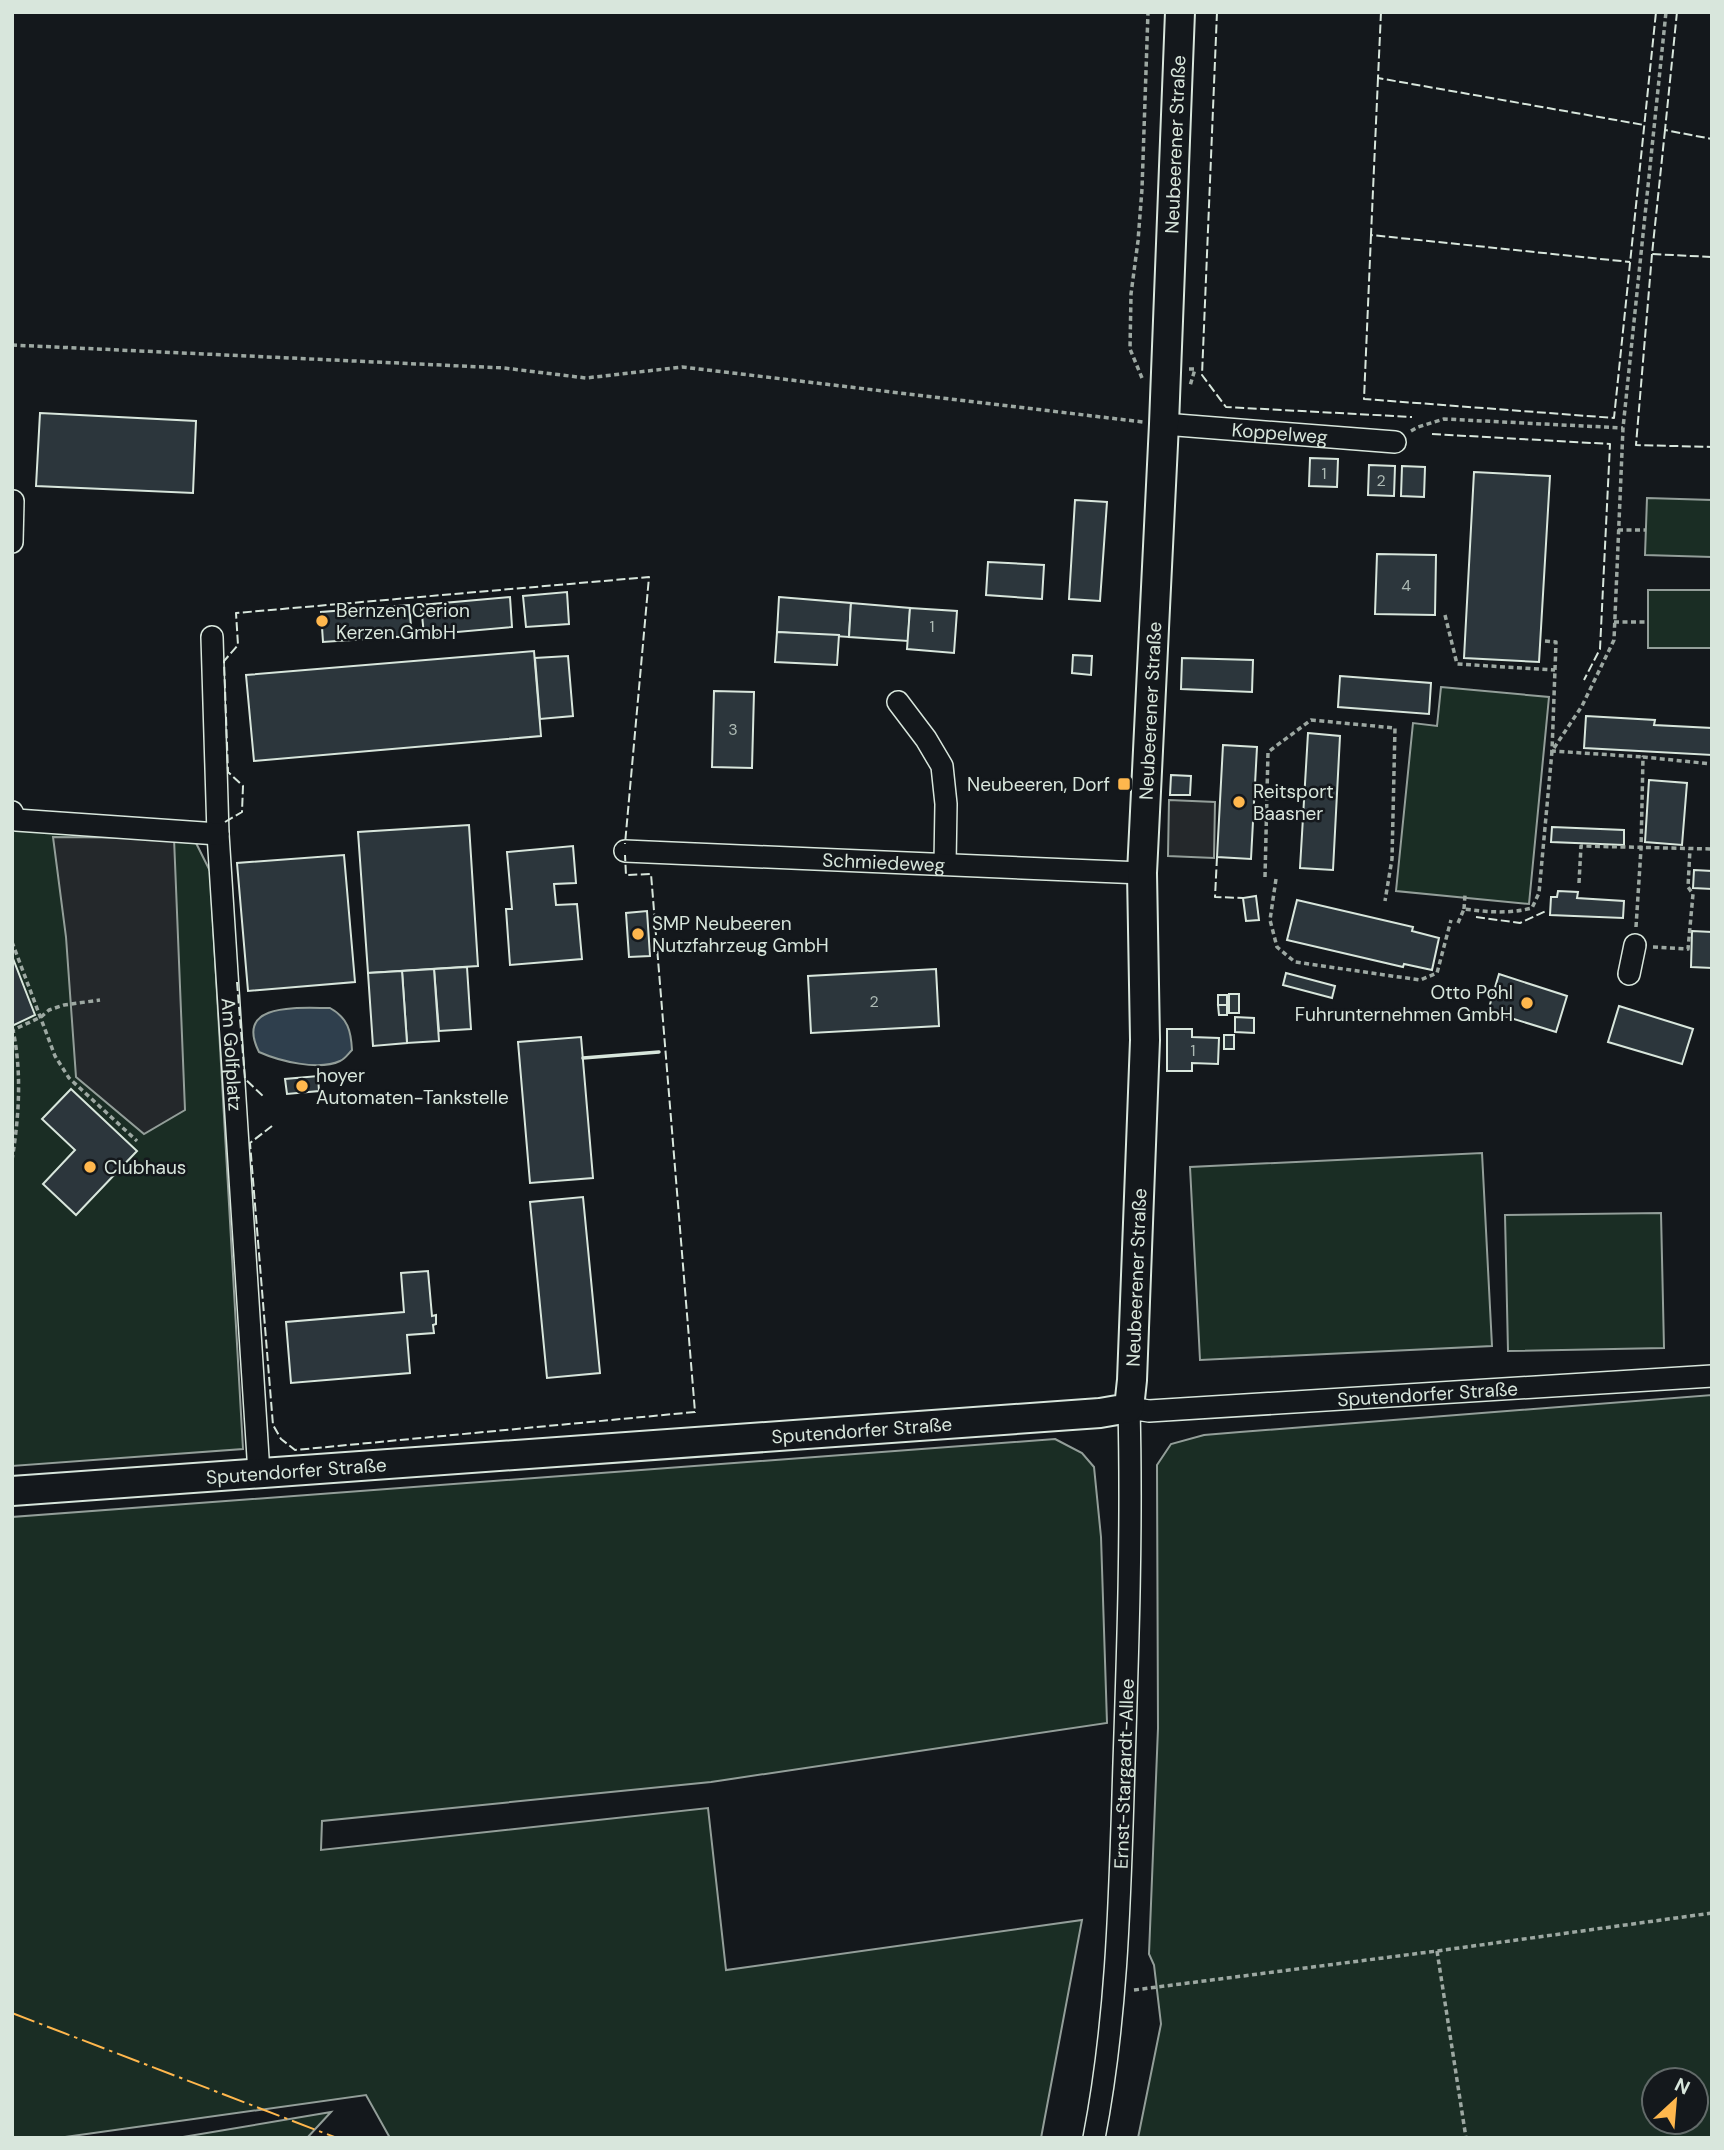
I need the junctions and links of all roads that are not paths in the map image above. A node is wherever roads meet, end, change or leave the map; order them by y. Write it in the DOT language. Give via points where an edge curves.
graph roads {
  1 [pos="1180,12"];
  2 [pos="1164,424"];
  3 [pos="1395,442"];
  4 [pos="13,501"];
  5 [pos="12,542"];
  6 [pos="212,637"];
  7 [pos="898,702"];
  8 [pos="12,812"];
  9 [pos="218,834"];
  10 [pos="625,851"];
  11 [pos="944,864"];
  12 [pos="1142,873"];
  13 [pos="1635,946"];
  14 [pos="1629,974"];
  15 [pos="1712,1376"];
  16 [pos="1129,1408"];
  17 [pos="259,1473"];
  18 [pos="12,1491"];
  19 [pos="1094,2138"];
  1 -- 2 [label="main road, Neubeerener Straße"];
  2 -- 3 [label="street, Koppelweg"];
  2 -- 12 [label="main road, Neubeerener Straße"];
  4 -- 5 [label="street"];
  6 -- 9 [label="street, Am Golfplatz"];
  7 -- 11 [label="street" via="942,766"];
  8 -- 9 [label="street" via="16,820"];
  9 -- 17 [label="street, Am Golfplatz"];
  10 -- 11 [label="street, Schmiedeweg"];
  11 -- 12 [label="street, Schmiedeweg"];
  12 -- 16 [label="main road, Neubeerener Straße" via="1144,1040"];
  13 -- 14 [label="street"];
  15 -- 16 [label="street, Sputendorfer Straße" via="1149,1411"];
  16 -- 17 [label="main road, Sputendorfer Straße"];
  16 -- 19 [label="street, Ernst-Stargardt-Allee" via="1131,1533 1122,1835 1114,1990"];
  17 -- 18 [label="main road, Sputendorfer Straße"];
}
